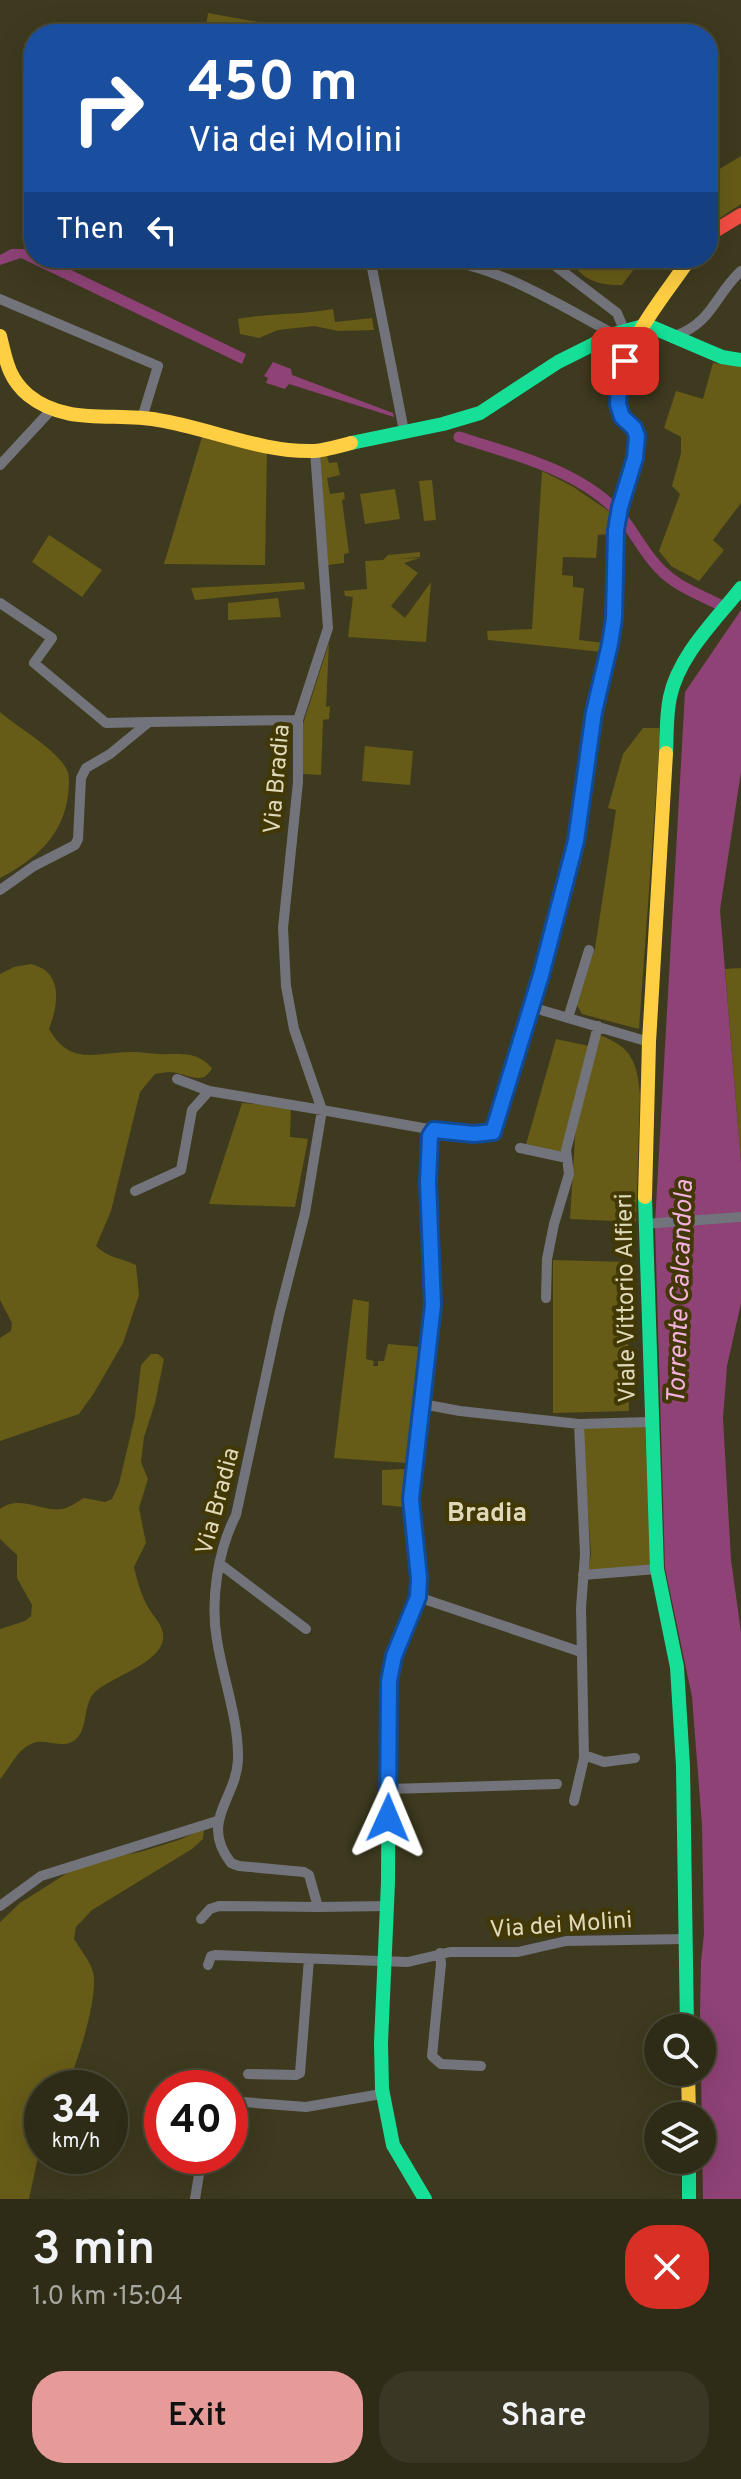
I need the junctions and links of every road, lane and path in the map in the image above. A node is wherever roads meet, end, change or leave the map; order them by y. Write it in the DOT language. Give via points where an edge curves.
graph roads {
  1 [pos="741,215"];
  2 [pos="718,229"];
  3 [pos="372,268"];
  4 [pos="479,268"];
  5 [pos="558,268"];
  6 [pos="683,268"];
  7 [pos="741,271"];
  8 [pos="0,299"];
  9 [pos="657,307"];
  10 [pos="647,325"];
  11 [pos="673,335"];
  12 [pos="0,336"];
  13 [pos="620,337"];
  14 [pos="741,360"];
  15 [pos="625,361"];
  16 [pos="52,409"];
  17 [pos="142,418"];
  18 [pos="404,431"];
  19 [pos="315,451"];
  20 [pos="0,465"];
  21 [pos="741,588"];
  22 [pos="0,603"];
  23 [pos="298,720"];
  24 [pos="149,722"];
  25 [pos="0,890"];
  26 [pos="589,950"];
  27 [pos="531,1007"];
  28 [pos="568,1018"];
  29 [pos="598,1026"];
  30 [pos="649,1042"];
  31 [pos="177,1079"];
  32 [pos="209,1091"];
  33 [pos="322,1110"];
  34 [pos="434,1130"];
  35 [pos="520,1148"];
  36 [pos="567,1158"];
  37 [pos="135,1191"];
  38 [pos="741,1217"];
  39 [pos="644,1224"];
  40 [pos="546,1298"];
  41 [pos="422,1404"];
  42 [pos="650,1422"];
  43 [pos="579,1424"];
  44 [pos="220,1564"];
  45 [pos="657,1569"];
  46 [pos="583,1575"];
  47 [pos="418,1597"];
  48 [pos="306,1629"];
  49 [pos="581,1652"];
  50 [pos="584,1755"];
  51 [pos="635,1758"];
  52 [pos="557,1784"];
  53 [pos="389,1789"];
  54 [pos="574,1801"];
  55 [pos="217,1821"];
  56 [pos="0,1906"];
  57 [pos="388,1906"];
  58 [pos="318,1907"];
  59 [pos="201,1919"];
  60 [pos="685,1939"];
  61 [pos="440,1953"];
  62 [pos="309,1959"];
  63 [pos="386,1962"];
  64 [pos="208,1965"];
  65 [pos="687,2014"];
  66 [pos="481,2066"];
  67 [pos="248,2074"];
  68 [pos="381,2094"];
  69 [pos="248,2102"];
  70 [pos="199,2174"];
  71 [pos="689,2174"];
  72 [pos="195,2199"];
  73 [pos="425,2199"];
  74 [pos="689,2199"];
  1 -- 2 [label="street"];
  3 -- 18 [label="street"];
  4 -- 13 [label="street"];
  5 -- 13 [label="street" via="617,313"];
  6 -- 9 [label="street"];
  7 -- 11 [label="street" via="702,322"];
  8 -- 17 [label="street" via="158,366"];
  9 -- 10 [label="street"];
  9 -- 11 [label="street"];
  10 -- 11 [label="street"];
  10 -- 13 [label="street"];
  10 -- 15 [label="street"];
  11 -- 14 [label="street"];
  12 -- 16 [label="street" via="11,378"];
  13 -- 15 [label="street"];
  13 -- 18 [label="street" via="558,362 480,413"];
  15 -- 27 [label="street" via="618,404 637,436 616,530 612,631 594,712 576,841"];
  16 -- 17 [label="street" via="87,417"];
  16 -- 20 [label="street"];
  17 -- 19 [label="street"];
  18 -- 19 [label="street"];
  19 -- 23 [label="street, Via Bradia" via="328,628"];
  21 -- 30 [label="street, Viale Vittorio Alfieri" via="682,666 669,699"];
  22 -- 24 [label="street" via="52,638 34,663 106,723"];
  23 -- 24 [label="street"];
  23 -- 33 [label="street, Via Bradia" via="284,957 294,1029"];
  24 -- 25 [label="street" via="86,768 75,845"];
  26 -- 28 [label="street"];
  27 -- 28 [label="street"];
  27 -- 34 [label="street" via="493,1132"];
  28 -- 29 [label="street"];
  29 -- 30 [label="street"];
  29 -- 36 [label="street"];
  30 -- 39 [label="street, Viale Vittorio Alfieri"];
  31 -- 32 [label="street"];
  32 -- 33 [label="street"];
  32 -- 37 [label="street" via="192,1110 181,1170"];
  33 -- 34 [label="street"];
  33 -- 44 [label="street, Via Bradia" via="305,1213 236,1515"];
  34 -- 41 [label="street" via="428,1182 433,1305"];
  35 -- 36 [label="street"];
  36 -- 40 [label="street" via="569,1174 547,1259"];
  38 -- 39 [label="street"];
  39 -- 42 [label="street, Viale Vittorio Alfieri"];
  41 -- 43 [label="street"];
  41 -- 47 [label="street" via="411,1499"];
  42 -- 43 [label="street"];
  42 -- 45 [label="street, Viale Vittorio Alfieri"];
  43 -- 46 [label="street"];
  44 -- 48 [label="street"];
  44 -- 55 [label="street, Via Bradia" via="216,1638 238,1758"];
  45 -- 46 [label="street"];
  45 -- 60 [label="street, Viale Vittorio Alfieri" via="677,1667"];
  46 -- 49 [label="street"];
  47 -- 49 [label="street"];
  47 -- 53 [label="street" via="389,1681"];
  49 -- 50 [label="street"];
  50 -- 51 [label="street" via="604,1762"];
  50 -- 54 [label="street"];
  52 -- 53 [label="street"];
  53 -- 57 [label="street"];
  55 -- 56 [label="street" via="41,1876"];
  55 -- 58 [label="street" via="231,1863 304,1872"];
  57 -- 58 [label="street"];
  57 -- 63 [label="street"];
  58 -- 59 [label="street" via="219,1906"];
  60 -- 61 [label="street, Via dei Molini" via="566,1941 518,1952"];
  60 -- 65 [label="street, Viale Vittorio Alfieri"];
  61 -- 63 [label="street, Via dei Molini"];
  61 -- 66 [label="street" via="434,2059"];
  62 -- 63 [label="street, Via dei Molini"];
  62 -- 64 [label="street, Via dei Molini" via="215,1955"];
  62 -- 67 [label="street" via="300,2073"];
  63 -- 68 [label="street"];
  68 -- 69 [label="street" via="306,2107"];
  68 -- 73 [label="street" via="396,2154"];
  70 -- 72 [label="street"];
  71 -- 74 [label="street"];
}
